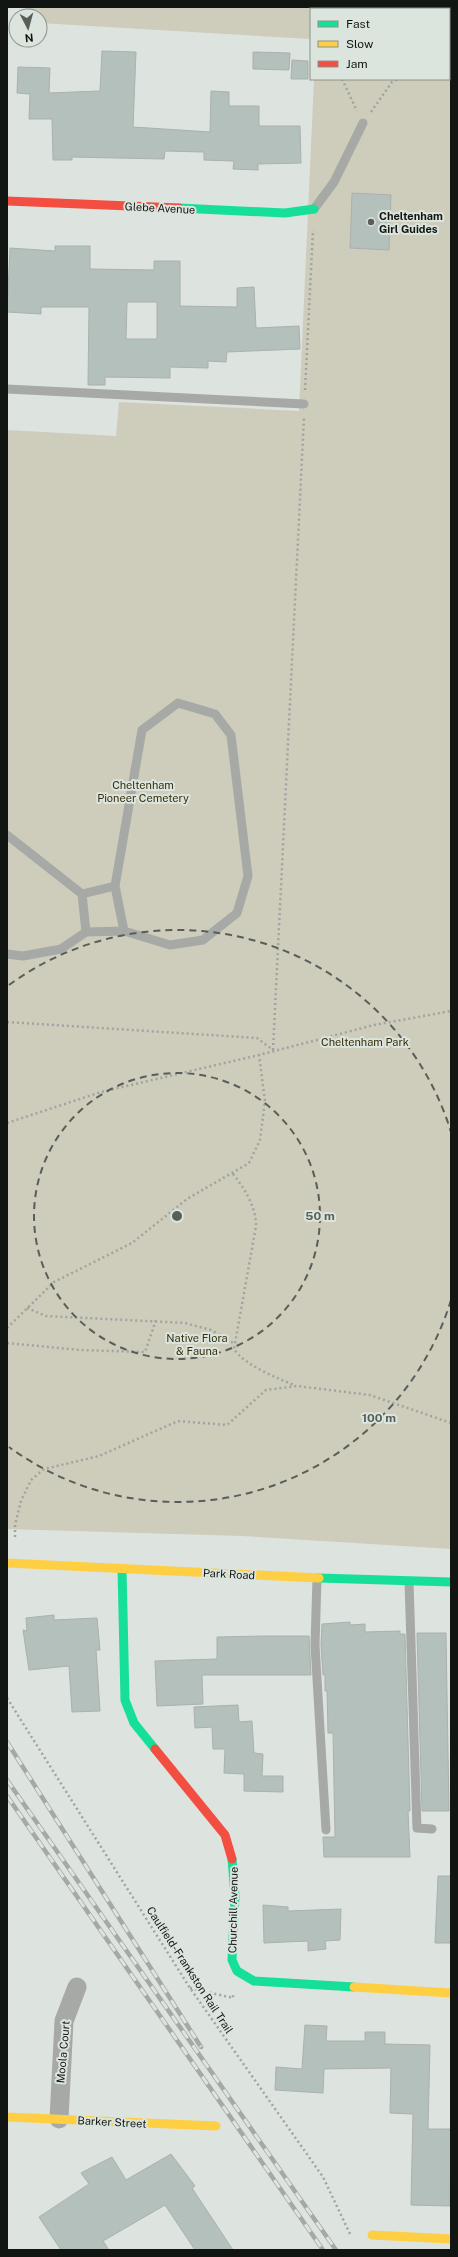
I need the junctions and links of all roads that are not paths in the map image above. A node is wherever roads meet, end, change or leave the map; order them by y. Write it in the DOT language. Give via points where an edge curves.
graph roads {
  1 [pos="363,123"];
  2 [pos="7,201"];
  3 [pos="314,209"];
  4 [pos="7,389"];
  5 [pos="304,404"];
  6 [pos="7,835"];
  7 [pos="115,886"];
  8 [pos="82,894"];
  9 [pos="124,930"];
  10 [pos="86,932"];
  11 [pos="7,954"];
  12 [pos="7,1563"];
  13 [pos="122,1569"];
  14 [pos="317,1578"];
  15 [pos="409,1582"];
  16 [pos="451,1582"];
  17 [pos="432,1829"];
  18 [pos="326,1830"];
  19 [pos="77,1987"];
  20 [pos="451,1993"];
  21 [pos="7,2117"];
  22 [pos="59,2119"];
  23 [pos="216,2126"];
  24 [pos="372,2235"];
  25 [pos="451,2239"];
  1 -- 3 [label="lane" via="334,182"];
  2 -- 3 [label="street, Glebe Avenue" via="285,213"];
  4 -- 5 [label="lane"];
  6 -- 8 [label="lane"];
  7 -- 8 [label="lane"];
  7 -- 9 [label="lane"];
  7 -- 9 [label="lane" via="142,730 178,703 215,714 231,735 248,876 237,913 203,940 170,945"];
  8 -- 10 [label="lane"];
  9 -- 10 [label="lane"];
  10 -- 11 [label="lane" via="61,949 23,956"];
  12 -- 13 [label="street, Park Road"];
  13 -- 14 [label="street, Park Road"];
  13 -- 20 [label="street, Churchill Avenue" via="125,1700 134,1723 225,1835 231,1848 234,1865 232,1960 236,1972 254,1981"];
  14 -- 15 [label="street, Park Road"];
  14 -- 18 [label="lane" via="315,1645"];
  15 -- 16 [label="street, Park Road"];
  15 -- 17 [label="lane" via="417,1828"];
  19 -- 22 [label="street, Moola Court" via="64,2021"];
  21 -- 22 [label="street, Barker Street"];
  22 -- 23 [label="street, Barker Street"];
  24 -- 25 [label="street"];
}
